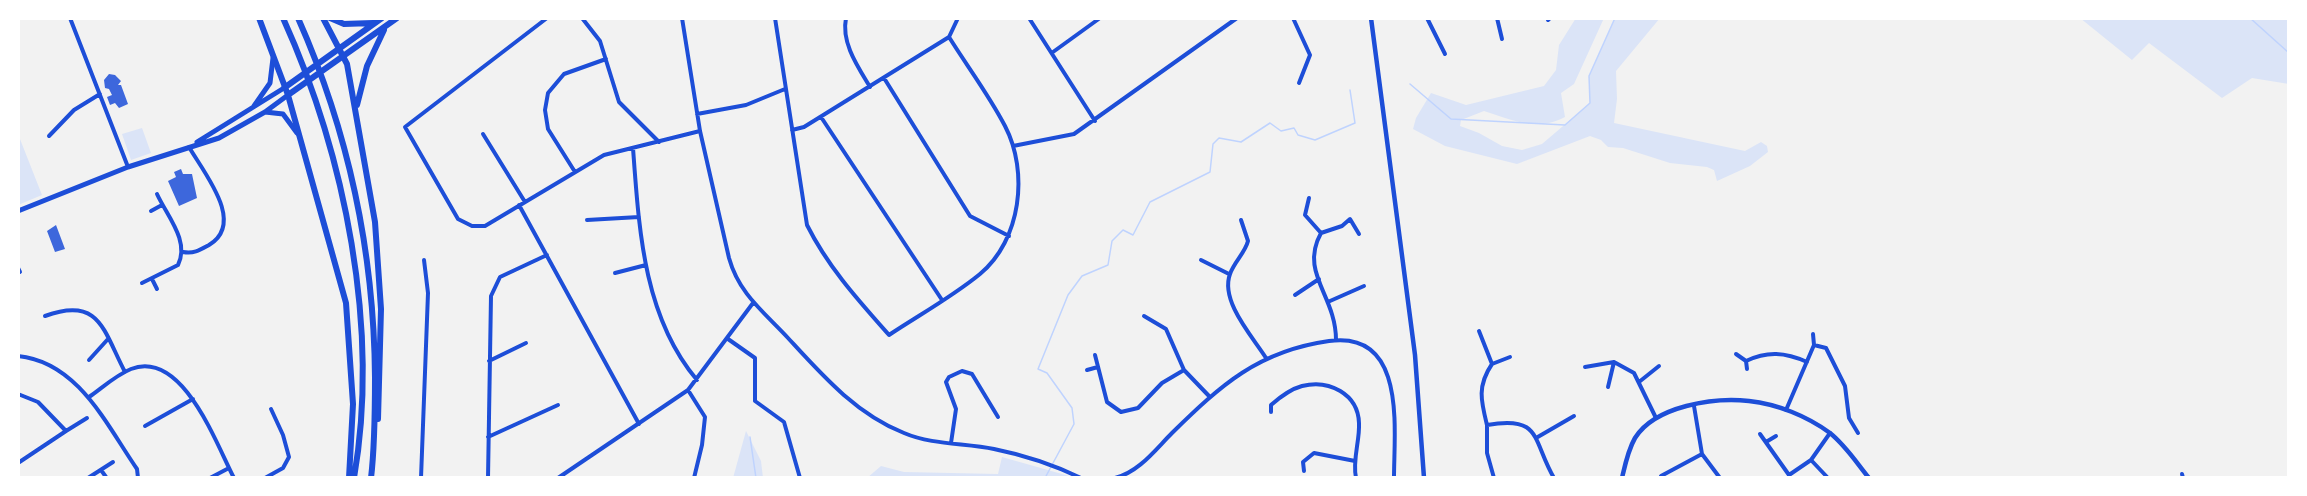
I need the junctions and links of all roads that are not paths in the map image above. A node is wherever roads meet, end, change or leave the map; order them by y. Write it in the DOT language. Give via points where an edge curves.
graph roads {
  1 [pos="70,18"];
  2 [pos="259,18"];
  3 [pos="283,18"];
  4 [pos="298,18"];
  5 [pos="323,18"];
  6 [pos="330,18"];
  7 [pos="382,18"];
  8 [pos="397,18"];
  9 [pos="547,18"];
  10 [pos="582,18"];
  11 [pos="682,18"];
  12 [pos="775,18"];
  13 [pos="846,18"];
  14 [pos="958,18"];
  15 [pos="1029,18"];
  16 [pos="1100,18"];
  17 [pos="1237,18"];
  18 [pos="1293,18"];
  19 [pos="1371,18"];
  20 [pos="1427,18"];
  21 [pos="1497,18"];
  22 [pos="375,23"];
  23 [pos="388,25"];
  24 [pos="949,37"];
  25 [pos="1502,39"];
  26 [pos="336,51"];
  27 [pos="1053,52"];
  28 [pos="1445,54"];
  29 [pos="343,56"];
  30 [pos="273,58"];
  31 [pos="606,59"];
  32 [pos="884,78"];
  33 [pos="1299,83"];
  34 [pos="295,85"];
  35 [pos="870,87"];
  36 [pos="284,88"];
  37 [pos="785,89"];
  38 [pos="100,94"];
  39 [pos="288,95"];
  40 [pos="356,107"];
  41 [pos="251,110"];
  42 [pos="266,112"];
  43 [pos="697,114"];
  44 [pos="821,117"];
  45 [pos="1095,122"];
  46 [pos="792,130"];
  47 [pos="700,131"];
  48 [pos="298,134"];
  49 [pos="483,134"];
  50 [pos="49,136"];
  51 [pos="659,142"];
  52 [pos="191,146"];
  53 [pos="1013,146"];
  54 [pos="633,148"];
  55 [pos="128,167"];
  56 [pos="575,172"];
  57 [pos="157,194"];
  58 [pos="1309,198"];
  59 [pos="525,202"];
  60 [pos="162,205"];
  61 [pos="519,205"];
  62 [pos="18,211"];
  63 [pos="151,211"];
  64 [pos="639,217"];
  65 [pos="587,220"];
  66 [pos="1241,220"];
  67 [pos="1321,233"];
  68 [pos="1359,234"];
  69 [pos="1009,236"];
  70 [pos="183,252"];
  71 [pos="547,255"];
  72 [pos="424,260"];
  73 [pos="1201,260"];
  74 [pos="646,265"];
  75 [pos="615,273"];
  76 [pos="1229,274"];
  77 [pos="152,279"];
  78 [pos="1319,279"];
  79 [pos="142,283"];
  80 [pos="1364,286"];
  81 [pos="157,289"];
  82 [pos="1295,295"];
  83 [pos="942,300"];
  84 [pos="1330,301"];
  85 [pos="753,303"];
  86 [pos="45,316"];
  87 [pos="1144,316"];
  88 [pos="1479,331"];
  89 [pos="1813,334"];
  90 [pos="108,339"];
  91 [pos="728,339"];
  92 [pos="1336,340"];
  93 [pos="526,344"];
  94 [pos="1814,345"];
  95 [pos="1736,354"];
  96 [pos="1095,355"];
  97 [pos="18,356"];
  98 [pos="1266,357"];
  99 [pos="1510,357"];
  100 [pos="88,360"];
  101 [pos="489,360"];
  102 [pos="1746,361"];
  103 [pos="1614,362"];
  104 [pos="1807,362"];
  105 [pos="1492,364"];
  106 [pos="1659,366"];
  107 [pos="1098,367"];
  108 [pos="1585,367"];
  109 [pos="1747,369"];
  110 [pos="1087,370"];
  111 [pos="1184,370"];
  112 [pos="125,372"];
  113 [pos="697,380"];
  114 [pos="1639,382"];
  115 [pos="1608,387"];
  116 [pos="688,390"];
  117 [pos="18,394"];
  118 [pos="1209,396"];
  119 [pos="88,397"];
  120 [pos="193,399"];
  121 [pos="558,405"];
  122 [pos="1694,406"];
  123 [pos="271,409"];
  124 [pos="1786,410"];
  125 [pos="1271,412"];
  126 [pos="1574,416"];
  127 [pos="998,417"];
  128 [pos="87,418"];
  129 [pos="1656,418"];
  130 [pos="639,423"];
  131 [pos="1487,425"];
  132 [pos="145,426"];
  133 [pos="66,431"];
  134 [pos="1830,433"];
  135 [pos="1858,433"];
  136 [pos="1760,434"];
  137 [pos="1776,436"];
  138 [pos="487,438"];
  139 [pos="1536,438"];
  140 [pos="1766,442"];
  141 [pos="951,443"];
  142 [pos="374,445"];
  143 [pos="1702,453"];
  144 [pos="1812,460"];
  145 [pos="1355,461"];
  146 [pos="113,462"];
  147 [pos="18,463"];
  148 [pos="229,468"];
  149 [pos="101,470"];
  150 [pos="1304,471"];
  151 [pos="138,476"];
  152 [pos="1661,476"];
  153 [pos="106,477"];
  154 [pos="1867,477"];
  155 [pos="88,478"];
  156 [pos="210,478"];
  157 [pos="234,478"];
  158 [pos="265,478"];
  159 [pos="350,478"];
  160 [pos="354,478"];
  161 [pos="371,478"];
  162 [pos="421,478"];
  163 [pos="488,478"];
  164 [pos="558,478"];
  165 [pos="694,478"];
  166 [pos="800,478"];
  167 [pos="1081,478"];
  168 [pos="1115,478"];
  169 [pos="1356,478"];
  170 [pos="1394,478"];
  171 [pos="1424,478"];
  172 [pos="1494,478"];
  173 [pos="1554,478"];
  174 [pos="1622,478"];
  175 [pos="1720,478"];
  176 [pos="1828,478"];
  1 -- 38 [label="street"];
  2 -- 30 [label="highway"];
  3 -- 160 [label="highway" via="329,141 352,246 361,358"];
  4 -- 142 [label="highway" via="338,125 362,223 374,331"];
  5 -- 26 [label="highway"];
  6 -- 22 [label="highway" via="344,24"];
  7 -- 22 [label="highway"];
  8 -- 23 [label="highway"];
  9 -- 61 [label="street" via="405,127 458,219 472,226 485,226"];
  10 -- 31 [label="street" via="600,41"];
  11 -- 43 [label="street"];
  12 -- 37 [label="street"];
  13 -- 35 [label="street" via="847,42"];
  14 -- 24 [label="street"];
  15 -- 27 [label="street"];
  16 -- 27 [label="street"];
  17 -- 45 [label="street"];
  18 -- 33 [label="street" via="1310,55"];
  19 -- 171 [label="street" via="1415,355"];
  20 -- 28 [label="street"];
  21 -- 25 [label="street"];
  22 -- 26 [label="highway"];
  23 -- 29 [label="highway"];
  23 -- 40 [label="highway" via="373,50"];
  24 -- 32 [label="street"];
  24 -- 53 [label="street"];
  26 -- 29 [label="highway"];
  26 -- 34 [label="highway"];
  27 -- 45 [label="street"];
  29 -- 34 [label="highway"];
  29 -- 40 [label="highway"];
  30 -- 36 [label="highway"];
  30 -- 41 [label="main road" via="270,84"];
  31 -- 51 [label="street" via="619,102"];
  31 -- 56 [label="street" via="564,74 548,93 548,129"];
  32 -- 35 [label="street"];
  32 -- 69 [label="street" via="970,216"];
  34 -- 36 [label="highway"];
  34 -- 39 [label="highway"];
  35 -- 44 [label="street"];
  36 -- 39 [label="highway"];
  36 -- 41 [label="main road"];
  37 -- 43 [label="street" via="746,105"];
  37 -- 46 [label="street"];
  38 -- 50 [label="street" via="74,110"];
  38 -- 55 [label="street"];
  39 -- 42 [label="main road"];
  39 -- 48 [label="highway"];
  40 -- 142 [label="highway" via="379,263 380,405"];
  41 -- 52 [label="main road"];
  42 -- 48 [label="main road" via="283,114"];
  42 -- 52 [label="main road" via="219,138"];
  43 -- 47 [label="street"];
  44 -- 46 [label="street"];
  44 -- 83 [label="street"];
  45 -- 53 [label="street" via="1074,134"];
  46 -- 83 [label="street" via="807,225 839,278 889,335"];
  47 -- 51 [label="street"];
  47 -- 85 [label="street" via="733,273"];
  48 -- 159 [label="highway" via="346,303 353,404"];
  49 -- 59 [label="street"];
  51 -- 54 [label="street"];
  52 -- 55 [label="main road"];
  52 -- 70 [label="street" via="226,223 214,242 198,252"];
  53 -- 69 [label="street" via="1019,180"];
  54 -- 56 [label="street" via="604,155"];
  54 -- 64 [label="street"];
  55 -- 62 [label="main road"];
  56 -- 59 [label="street"];
  57 -- 60 [label="street"];
  58 -- 67 [label="street" via="1305,215"];
  59 -- 61 [label="street"];
  60 -- 63 [label="street"];
  60 -- 70 [label="street"];
  61 -- 71 [label="street"];
  64 -- 65 [label="street"];
  64 -- 74 [label="street"];
  66 -- 76 [label="street" via="1248,241"];
  67 -- 68 [label="street" via="1350,219"];
  67 -- 78 [label="street" via="1312,259"];
  69 -- 83 [label="street" via="999,255 981,273"];
  70 -- 77 [label="street" via="178,265"];
  71 -- 101 [label="street" via="500,277 491,296"];
  71 -- 130 [label="street"];
  72 -- 162 [label="street" via="428,293"];
  73 -- 76 [label="street"];
  74 -- 75 [label="street"];
  74 -- 113 [label="street" via="674,347"];
  76 -- 98 [label="street" via="1231,301"];
  77 -- 79 [label="street"];
  77 -- 81 [label="street"];
  78 -- 82 [label="street"];
  78 -- 84 [label="street"];
  80 -- 84 [label="street"];
  84 -- 92 [label="street"];
  85 -- 91 [label="street"];
  85 -- 141 [label="street" via="838,390 866,413 903,433"];
  86 -- 90 [label="street" via="65,309 90,313"];
  87 -- 111 [label="street" via="1166,328"];
  88 -- 105 [label="street"];
  89 -- 94 [label="street"];
  90 -- 100 [label="street"];
  90 -- 112 [label="street"];
  91 -- 113 [label="street"];
  91 -- 166 [label="street" via="755,358 754,401 784,422"];
  92 -- 98 [label="street"];
  92 -- 170 [label="street" via="1358,343 1371,350 1380,358 1391,381"];
  93 -- 101 [label="street"];
  94 -- 104 [label="street"];
  94 -- 135 [label="street" via="1826,348 1845,386 1850,418"];
  95 -- 102 [label="street"];
  96 -- 107 [label="street"];
  97 -- 119 [label="street" via="48,363 78,384"];
  98 -- 118 [label="street"];
  99 -- 105 [label="street"];
  101 -- 138 [label="street"];
  102 -- 104 [label="street" via="1762,354 1789,354"];
  102 -- 109 [label="street"];
  103 -- 108 [label="street"];
  103 -- 114 [label="street" via="1634,373"];
  103 -- 115 [label="street"];
  104 -- 124 [label="street"];
  105 -- 131 [label="street" via="1480,391"];
  106 -- 114 [label="street"];
  107 -- 110 [label="street"];
  107 -- 111 [label="street" via="1107,402 1126,412 1138,408 1162,383"];
  111 -- 118 [label="street"];
  112 -- 119 [label="street"];
  112 -- 120 [label="street" via="138,367 157,370 179,382"];
  113 -- 116 [label="street"];
  114 -- 129 [label="street"];
  116 -- 130 [label="street"];
  116 -- 165 [label="street" via="705,417"];
  117 -- 133 [label="street" via="38,402"];
  118 -- 168 [label="street" via="1136,468"];
  119 -- 151 [label="street"];
  120 -- 132 [label="street"];
  120 -- 148 [label="street"];
  121 -- 138 [label="street"];
  122 -- 124 [label="street" via="1726,400"];
  122 -- 129 [label="street"];
  122 -- 143 [label="street"];
  123 -- 158 [label="street" via="284,435 289,457 283,468"];
  124 -- 134 [label="street"];
  125 -- 145 [label="street" via="1271,405 1302,386 1318,384 1339,389 1350,398 1358,415"];
  126 -- 139 [label="street"];
  127 -- 141 [label="street" via="972,374 962,370 946,382 956,409"];
  128 -- 133 [label="street"];
  129 -- 174 [label="street" via="1634,439"];
  130 -- 164 [label="street"];
  131 -- 139 [label="street" via="1515,421"];
  131 -- 172 [label="street" via="1487,453"];
  133 -- 147 [label="street"];
  134 -- 144 [label="street"];
  134 -- 154 [label="street" via="1855,458"];
  136 -- 140 [label="street"];
  137 -- 140 [label="street"];
  138 -- 163 [label="street"];
  139 -- 173 [label="street"];
  140 -- 144 [label="street" via="1789,475"];
  141 -- 167 [label="street" via="994,449"];
  142 -- 161 [label="highway"];
  143 -- 152 [label="street"];
  143 -- 175 [label="street"];
  144 -- 176 [label="street"];
  145 -- 150 [label="street" via="1314,453 1303,462"];
  145 -- 169 [label="street"];
  146 -- 149 [label="street"];
  148 -- 156 [label="street"];
  148 -- 157 [label="street"];
  149 -- 153 [label="street"];
  149 -- 155 [label="street"];
}
